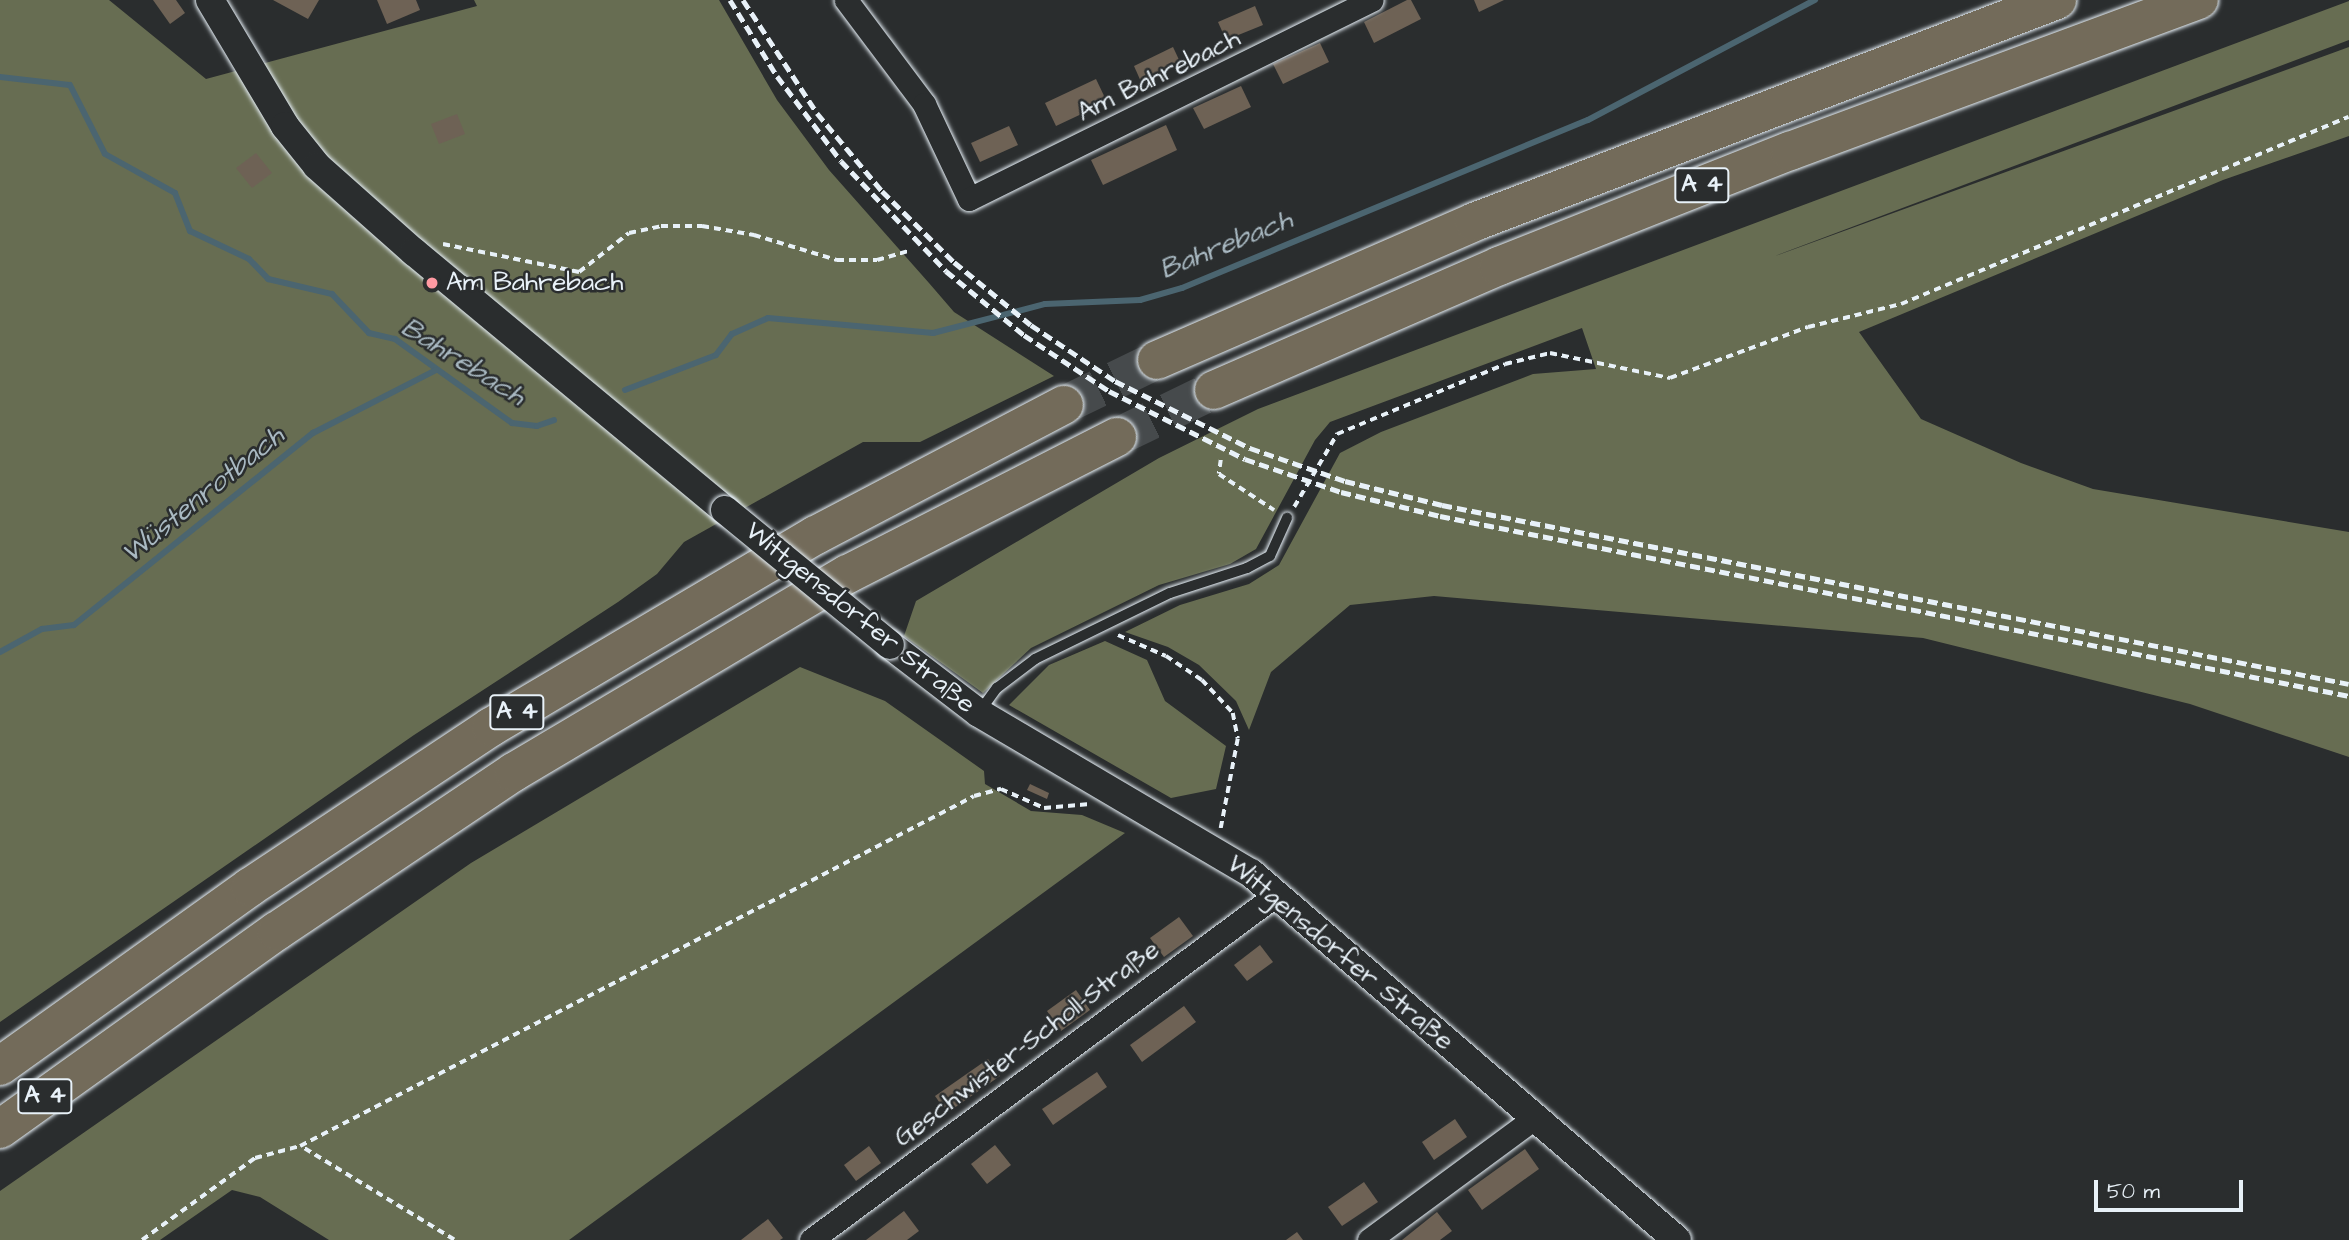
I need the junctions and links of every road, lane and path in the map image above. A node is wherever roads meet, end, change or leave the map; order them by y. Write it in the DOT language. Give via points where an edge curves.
graph roads {
  1 [pos="210,0"];
  2 [pos="846,0"];
  3 [pos="1372,0"];
  4 [pos="2057,0"];
  5 [pos="2199,0"];
  6 [pos="2349,117"];
  7 [pos="908,251"];
  8 [pos="414,252"];
  9 [pos="1157,360"];
  10 [pos="1214,390"];
  11 [pos="1064,405"];
  12 [pos="1117,437"];
  13 [pos="1221,460"];
  14 [pos="1287,518"];
  15 [pos="1100,627"];
  16 [pos="979,713"];
  17 [pos="1112,790"];
  18 [pos="1214,848"];
  19 [pos="1277,894"];
  20 [pos="0,1066"];
  21 [pos="1533,1119"];
  22 [pos="0,1129"];
  23 [pos="300,1146"];
  24 [pos="142,1240"];
  25 [pos="454,1240"];
  26 [pos="811,1240"];
  27 [pos="1369,1240"];
  28 [pos="1677,1240"];
  1 -- 8 [label="street, Wittgensdorfer Straße" via="300,146"];
  2 -- 3 [label="street, Am Bahrebach" via="924,104 969,199"];
  4 -- 9 [label="highway, A 4" via="1474,222"];
  5 -- 10 [label="highway, A 4" via="1790,151 1499,266"];
  6 -- 14 [label="path" via="1901,304 1808,327 1670,378 1550,354 1505,364 1337,434"];
  7 -- 8 [label="path" via="877,260 837,260 754,235 702,226 661,226 629,233 579,272 447,245 422,243"];
  8 -- 16 [label="street, Wittgensdorfer Straße, bridge" via="890,645"];
  11 -- 20 [label="highway, A 4" via="816,534 491,727 250,887"];
  12 -- 22 [label="highway, A 4" via="848,574 514,772 362,872"];
  13 -- 14 [label="path" via="1219,474"];
  14 -- 15 [label="lane" via="1270,556 1247,569 1170,593"];
  15 -- 16 [label="lane" via="1035,659 997,688"];
  15 -- 18 [label="path" via="1166,656 1202,680 1233,713 1238,739"];
  16 -- 17 [label="street, Wittgensdorfer Straße"];
  17 -- 18 [label="street, Wittgensdorfer Straße"];
  17 -- 23 [label="path" via="1084,808 1044,808 1001,789 974,796"];
  18 -- 19 [label="street, Wittgensdorfer Straße"];
  19 -- 21 [label="street, Wittgensdorfer Straße"];
  19 -- 26 [label="street, Geschwister-Scholl-Straße"];
  21 -- 27 [label="street"];
  21 -- 28 [label="street, Wittgensdorfer Straße"];
  23 -- 24 [label="path" via="255,1158"];
  23 -- 25 [label="path"];
}
